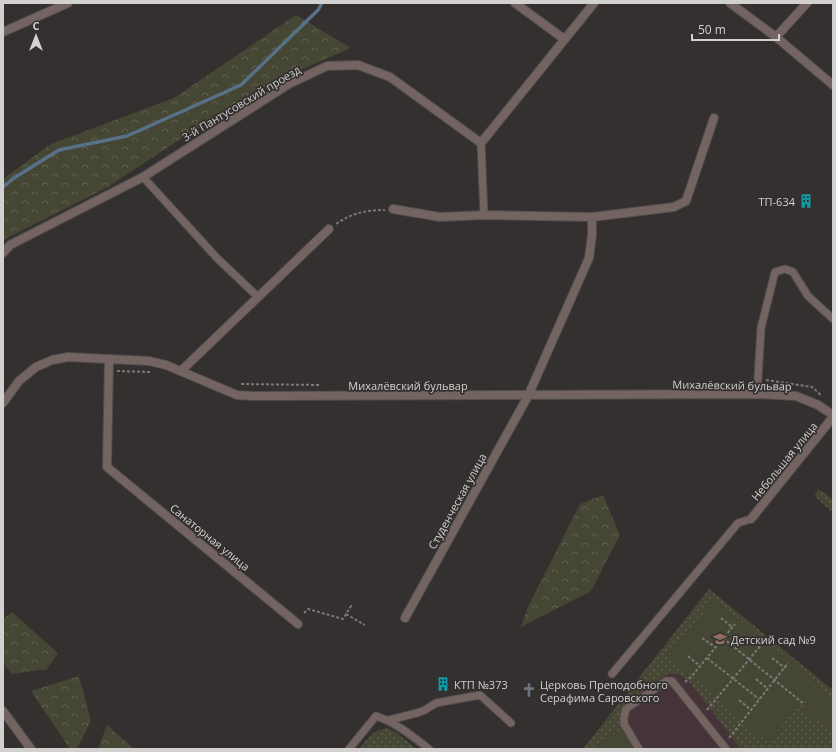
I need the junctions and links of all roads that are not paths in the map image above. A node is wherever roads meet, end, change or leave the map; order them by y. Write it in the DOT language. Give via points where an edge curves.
graph roads {
  1 [pos="68,3"];
  2 [pos="515,3"];
  3 [pos="594,3"];
  4 [pos="730,3"];
  5 [pos="807,3"];
  6 [pos="3,32"];
  7 [pos="776,37"];
  8 [pos="564,40"];
  9 [pos="833,85"];
  10 [pos="714,118"];
  11 [pos="481,143"];
  12 [pos="143,177"];
  13 [pos="393,209"];
  14 [pos="484,215"];
  15 [pos="592,217"];
  16 [pos="329,229"];
  17 [pos="3,253"];
  18 [pos="258,297"];
  19 [pos="833,319"];
  20 [pos="109,359"];
  21 [pos="181,371"];
  22 [pos="757,394"];
  23 [pos="528,396"];
  24 [pos="3,403"];
  25 [pos="833,416"];
  26 [pos="751,519"];
  27 [pos="405,618"];
  28 [pos="298,624"];
  29 [pos="612,674"];
  30 [pos="3,711"];
  31 [pos="388,720"];
  32 [pos="511,724"];
  33 [pos="723,746"];
  34 [pos="31,749"];
  35 [pos="349,749"];
  36 [pos="429,749"];
  37 [pos="639,749"];
  1 -- 6 [label="street"];
  2 -- 8 [label="street"];
  3 -- 8 [label="street"];
  4 -- 7 [label="street"];
  5 -- 7 [label="street"];
  7 -- 9 [label="street"];
  8 -- 11 [label="street"];
  10 -- 15 [label="street" via="686,201 674,208"];
  11 -- 12 [label="street, 3-й Пантусовский проезд" via="390,77 358,64 327,66 290,84"];
  11 -- 14 [label="lane"];
  12 -- 17 [label="street, 3-й Пантусовский проезд" via="10,245"];
  12 -- 18 [label="lane" via="217,258"];
  13 -- 14 [label="street" via="440,217"];
  14 -- 15 [label="street"];
  15 -- 23 [label="street, Студенческая улица" via="590,258"];
  16 -- 18 [label="street"];
  18 -- 21 [label="street"];
  19 -- 22 [label="lane" via="808,296 793,272 785,269 775,272 761,328"];
  20 -- 21 [label="street, Михалёвский бульвар" via="149,362"];
  20 -- 24 [label="street, Михалёвский бульвар" via="68,357 52,360 36,367 19,380"];
  20 -- 28 [label="street, Санаторная улица" via="107,467"];
  21 -- 23 [label="street, Михалёвский бульвар" via="237,395"];
  22 -- 23 [label="street, Михалёвский бульвар"];
  22 -- 25 [label="street, Михалёвский бульвар" via="796,396 818,405"];
  23 -- 27 [label="street, Студенческая улица"];
  25 -- 26 [label="street, Небольшая улица"];
  26 -- 29 [label="lane" via="738,523"];
  30 -- 34 [label="street"];
  31 -- 32 [label="lane" via="418,713 436,703 480,695"];
  31 -- 35 [label="lane" via="376,716"];
  31 -- 36 [label="lane" via="403,728"];
  33 -- 37 [label="lane" via="672,681 666,681 626,708 624,724"];
}
